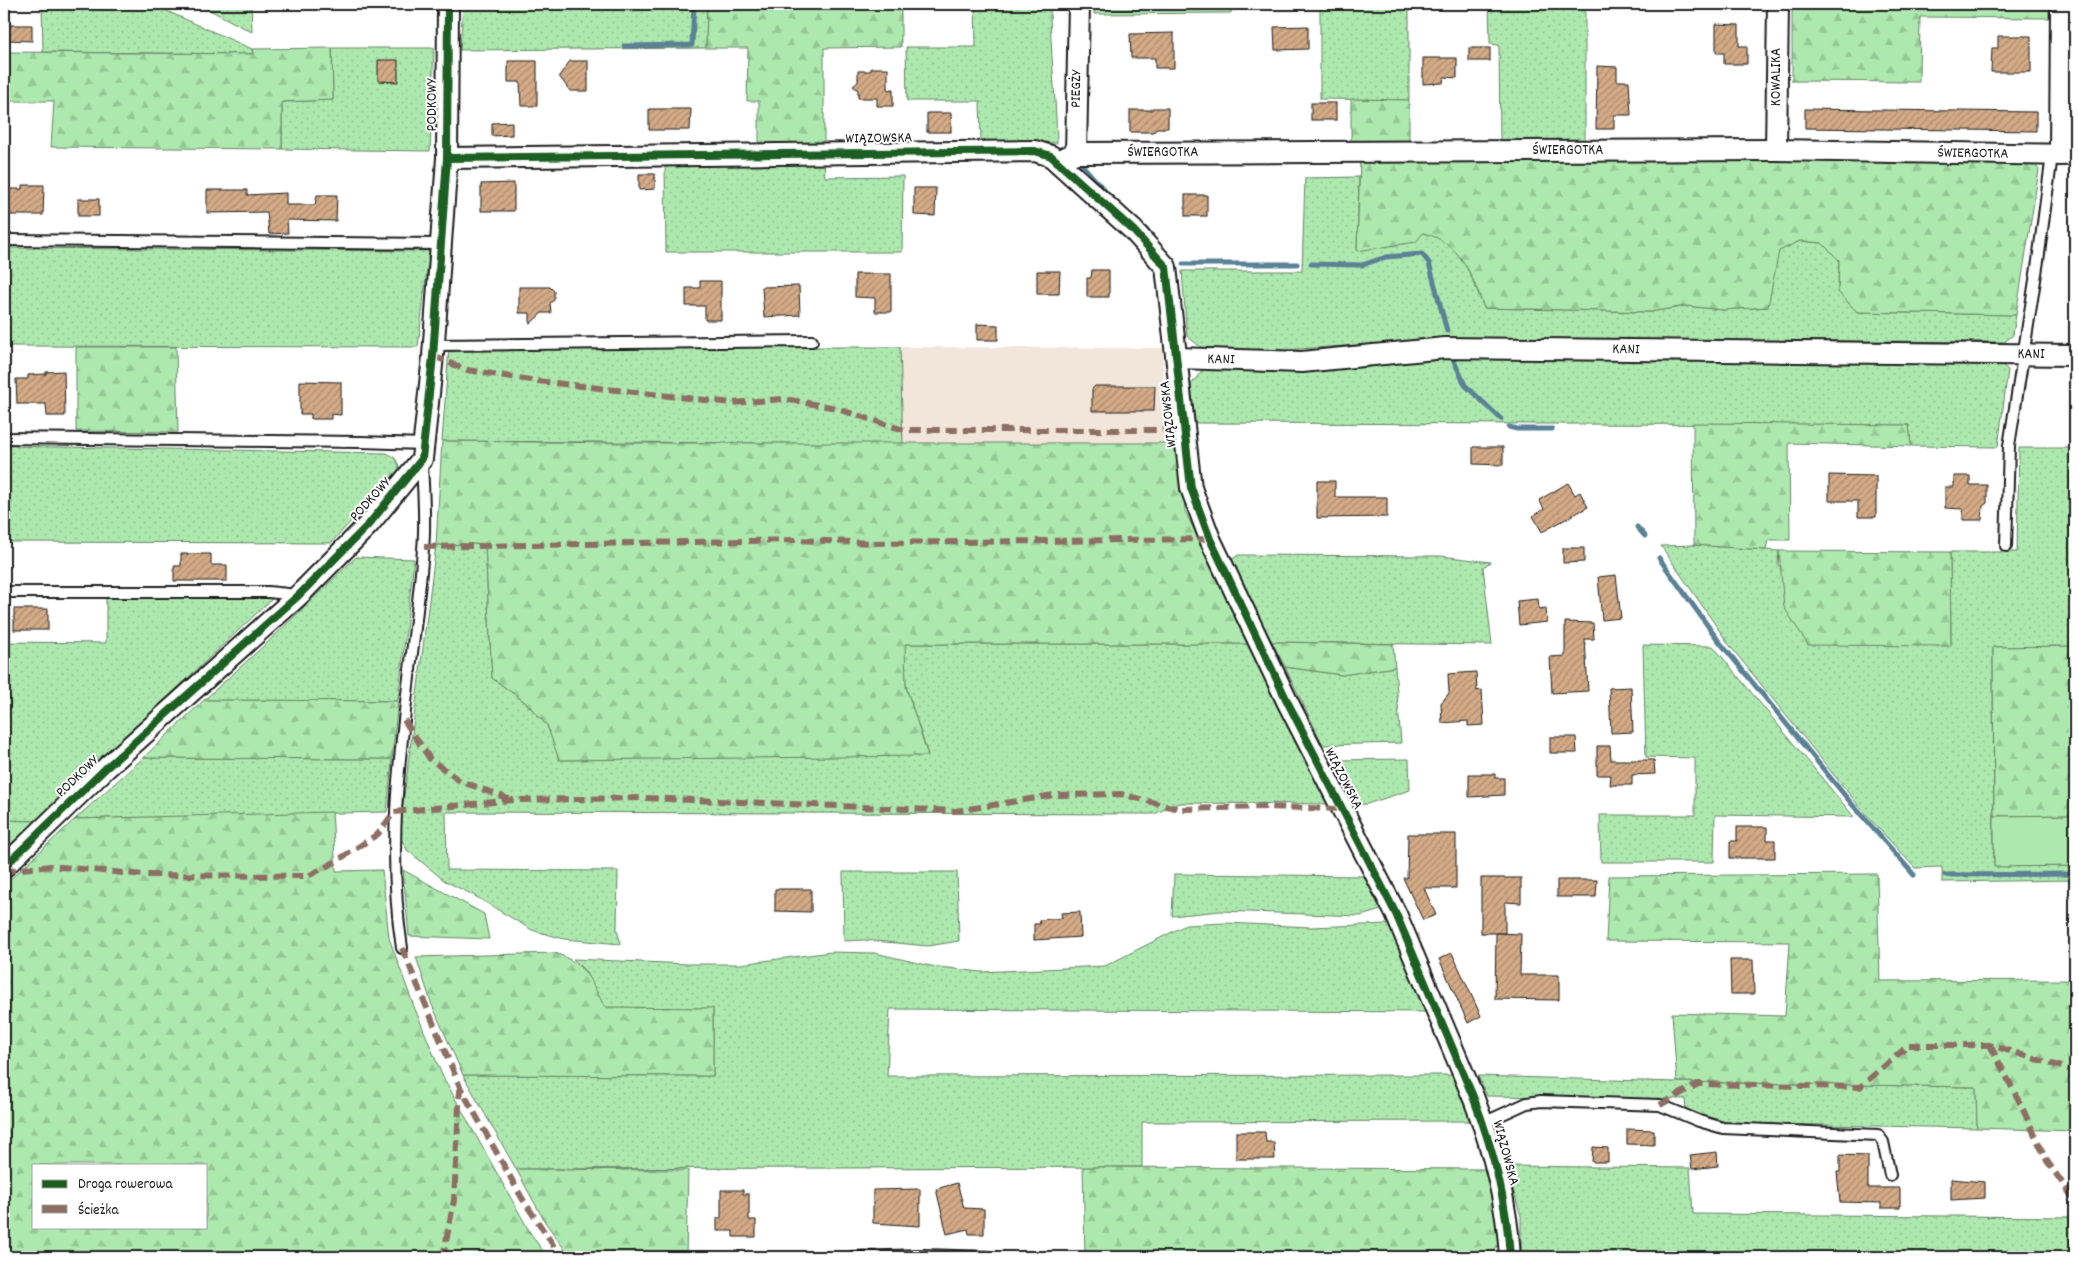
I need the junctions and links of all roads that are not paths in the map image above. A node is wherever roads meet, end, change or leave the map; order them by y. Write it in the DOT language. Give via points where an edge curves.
graph roads {
  1 [pos="448,4"];
  2 [pos="1079,4"];
  3 [pos="1778,4"];
  4 [pos="2061,4"];
  5 [pos="1776,150"];
  6 [pos="1076,153"];
  7 [pos="2062,155"];
  8 [pos="447,158"];
  9 [pos="1057,161"];
  10 [pos="4,240"];
  11 [pos="441,244"];
  12 [pos="812,341"];
  13 [pos="434,345"];
  14 [pos="2023,355"];
  15 [pos="2075,355"];
  16 [pos="1177,358"];
  17 [pos="4,438"];
  18 [pos="423,452"];
  19 [pos="2006,546"];
  20 [pos="4,592"];
  21 [pos="299,595"];
  22 [pos="4,867"];
  23 [pos="402,948"];
  24 [pos="1483,1123"];
  25 [pos="1890,1174"];
  26 [pos="853,1257"];
  27 [pos="987,1257"];
  28 [pos="1510,1257"];
  1 -- 8 [label="street, PODKOWY"];
  2 -- 6 [label="street, PIEGŻY"];
  3 -- 5 [label="street, KOWALIKA"];
  4 -- 7 [label="street"];
  5 -- 6 [label="street, ŚWIERGOTKA"];
  5 -- 7 [label="street, ŚWIERGOTKA"];
  6 -- 9 [label="street"];
  7 -- 14 [label="lane"];
  8 -- 9 [label="street, WIĄZOWSKA" via="1035,152 1045,153"];
  8 -- 11 [label="street, PODKOWY"];
  9 -- 16 [label="street, WIĄZOWSKA" via="1133,230 1166,267"];
  10 -- 11 [label="lane"];
  11 -- 13 [label="street, PODKOWY"];
  12 -- 13 [label="lane"];
  13 -- 18 [label="street, PODKOWY"];
  14 -- 15 [label="street, KANI"];
  14 -- 16 [label="street, KANI" via="1445,348 1302,362"];
  14 -- 19 [label="lane" via="2009,446"];
  16 -- 24 [label="street, WIĄZOWSKA" via="1190,488 1288,704 1396,914"];
  17 -- 18 [label="lane" via="351,442"];
  18 -- 21 [label="street, PODKOWY" via="369,524"];
  18 -- 23 [label="lane" via="424,547 394,812 395,893"];
  20 -- 21 [label="lane" via="268,592"];
  21 -- 22 [label="street, PODKOWY" via="106,768"];
  24 -- 25 [label="lane" via="1526,1103 1541,1101 1660,1105 1723,1128 1878,1134"];
  24 -- 28 [label="street, WIĄZOWSKA" via="1503,1202"];
  26 -- 27 [label="lane"];
}
